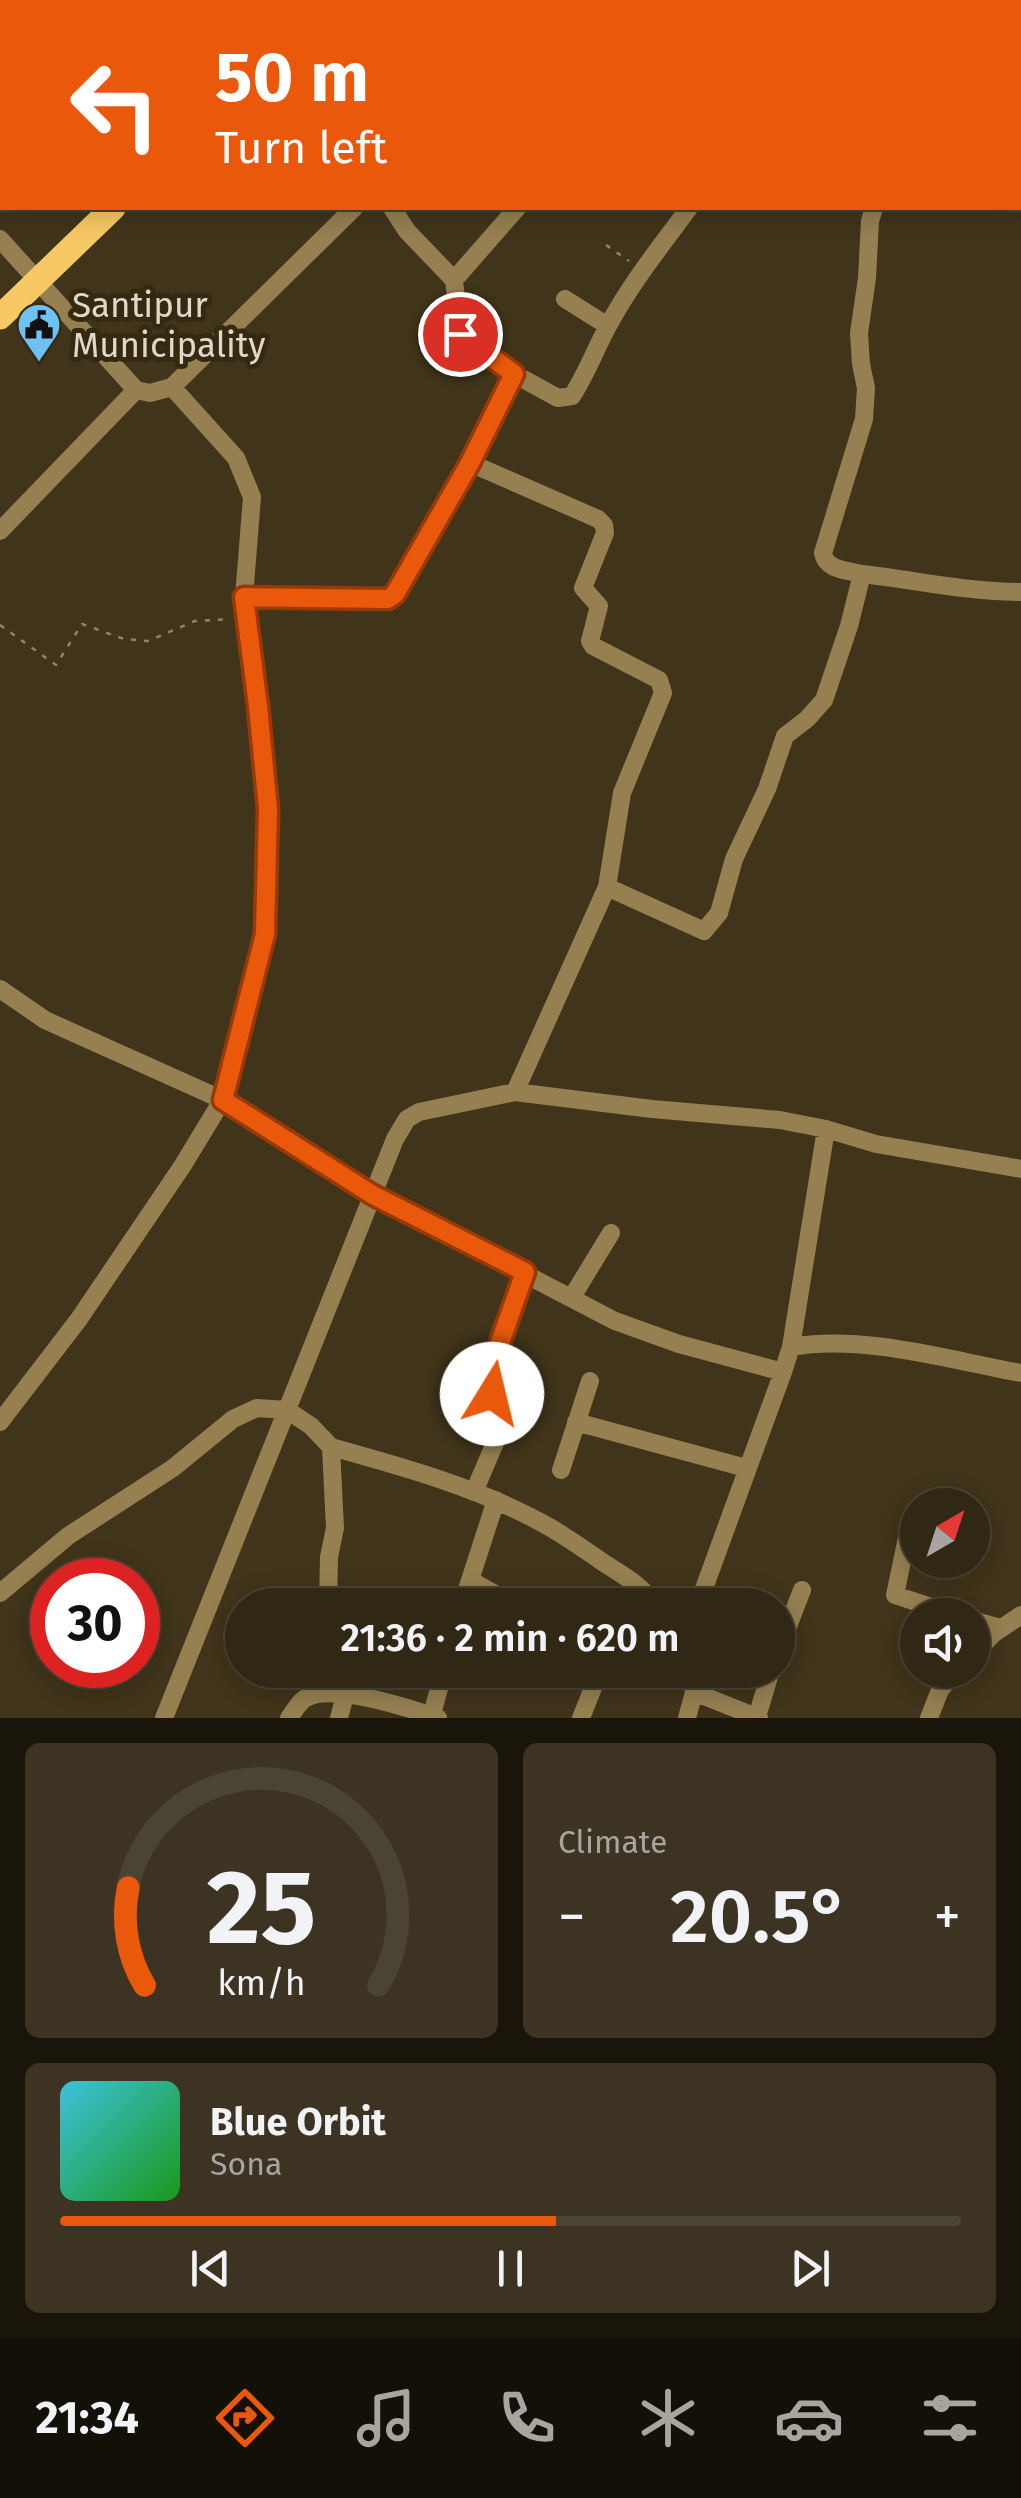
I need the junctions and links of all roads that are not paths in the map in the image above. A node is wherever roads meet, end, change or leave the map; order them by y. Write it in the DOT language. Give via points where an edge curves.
graph roads {
  1 [pos="110,210"];
  2 [pos="352,210"];
  3 [pos="393,210"];
  4 [pos="516,210"];
  5 [pos="688,210"];
  6 [pos="873,210"];
  7 [pos="0,239"];
  8 [pos="454,280"];
  9 [pos="38,281"];
  10 [pos="565,299"];
  11 [pos="0,317"];
  12 [pos="608,326"];
  13 [pos="514,374"];
  14 [pos="172,387"];
  15 [pos="136,390"];
  16 [pos="470,463"];
  17 [pos="0,531"];
  18 [pos="862,574"];
  19 [pos="1021,592"];
  20 [pos="244,597"];
  21 [pos="607,887"];
  22 [pos="0,989"];
  23 [pos="516,1092"];
  24 [pos="223,1100"];
  25 [pos="826,1129"];
  26 [pos="1021,1169"];
  27 [pos="373,1195"];
  28 [pos="611,1232"];
  29 [pos="525,1272"];
  30 [pos="572,1297"];
  31 [pos="791,1347"];
  32 [pos="783,1372"];
  33 [pos="1021,1373"];
  34 [pos="590,1380"];
  35 [pos="287,1410"];
  36 [pos="0,1422"];
  37 [pos="576,1422"];
  38 [pos="331,1447"];
  39 [pos="746,1468"];
  40 [pos="561,1470"];
  41 [pos="474,1492"];
  42 [pos="496,1500"];
  43 [pos="900,1574"];
  44 [pos="470,1580"];
  45 [pos="328,1588"];
  46 [pos="467,1588"];
  47 [pos="484,1588"];
  48 [pos="638,1588"];
  49 [pos="704,1588"];
  50 [pos="802,1590"];
  51 [pos="0,1593"];
  52 [pos="905,1598"];
  53 [pos="795,1608"];
  54 [pos="1021,1615"];
  55 [pos="990,1625"];
  56 [pos="1000,1628"];
  57 [pos="990,1638"];
  58 [pos="335,1688"];
  59 [pos="440,1688"];
  60 [pos="593,1688"];
  61 [pos="693,1688"];
  62 [pos="767,1688"];
  63 [pos="942,1688"];
  64 [pos="694,1692"];
  65 [pos="337,1694"];
  66 [pos="434,1717"];
  67 [pos="758,1717"];
  68 [pos="164,1718"];
  69 [pos="289,1718"];
  70 [pos="339,1718"];
  71 [pos="581,1718"];
  72 [pos="688,1718"];
  73 [pos="929,1718"];
  1 -- 9 [label="main road"];
  2 -- 14 [label="street"];
  3 -- 8 [label="street"];
  4 -- 8 [label="street"];
  5 -- 12 [label="street"];
  6 -- 18 [label="street" via="858,347 864,419 823,552 832,567"];
  7 -- 9 [label="street"];
  8 -- 13 [label="street" via="460,334"];
  9 -- 11 [label="main road"];
  9 -- 15 [label="street"];
  10 -- 12 [label="street"];
  12 -- 13 [label="street" via="591,368 565,400"];
  13 -- 16 [label="street"];
  14 -- 15 [label="street" via="150,394"];
  14 -- 20 [label="street" via="236,458 252,497"];
  15 -- 17 [label="street"];
  16 -- 20 [label="street" via="388,599"];
  16 -- 21 [label="street" via="604,525 583,588 599,606 590,640 662,686 622,793"];
  18 -- 19 [label="street"];
  18 -- 21 [label="street" via="824,700 784,736 719,914 704,930"];
  20 -- 24 [label="street" via="268,809 265,934"];
  21 -- 23 [label="street"];
  22 -- 24 [label="street" via="45,1020"];
  23 -- 25 [label="street"];
  23 -- 27 [label="street" via="407,1119"];
  24 -- 27 [label="street"];
  24 -- 36 [label="street" via="79,1319"];
  25 -- 26 [label="street"];
  25 -- 31 [label="street"];
  27 -- 29 [label="street"];
  27 -- 35 [label="street"];
  28 -- 30 [label="street"];
  29 -- 30 [label="street"];
  29 -- 41 [label="street" via="490,1388 502,1424"];
  30 -- 32 [label="street" via="679,1344"];
  31 -- 32 [label="street"];
  31 -- 33 [label="street" via="840,1342"];
  32 -- 39 [label="street"];
  34 -- 37 [label="street"];
  35 -- 38 [label="street"];
  35 -- 51 [label="street" via="257,1408 234,1419 68,1536"];
  35 -- 68 [label="street"];
  37 -- 39 [label="street"];
  37 -- 40 [label="street"];
  38 -- 41 [label="street"];
  38 -- 45 [label="street" via="335,1528"];
  39 -- 49 [label="street"];
  41 -- 42 [label="street"];
  42 -- 44 [label="street"];
  42 -- 48 [label="street"];
  43 -- 52 [label="street" via="896,1595"];
  44 -- 46 [label="street"];
  44 -- 47 [label="street"];
  50 -- 53 [label="street"];
  54 -- 56 [label="street"];
  55 -- 56 [label="street"];
  56 -- 57 [label="street"];
  58 -- 65 [label="street"];
  59 -- 66 [label="street"];
  60 -- 71 [label="street"];
  61 -- 64 [label="street"];
  62 -- 67 [label="street"];
  63 -- 73 [label="street"];
  64 -- 67 [label="street"];
  64 -- 72 [label="street"];
  65 -- 66 [label="street"];
  65 -- 69 [label="street" via="307,1698"];
  65 -- 70 [label="street"];
}
